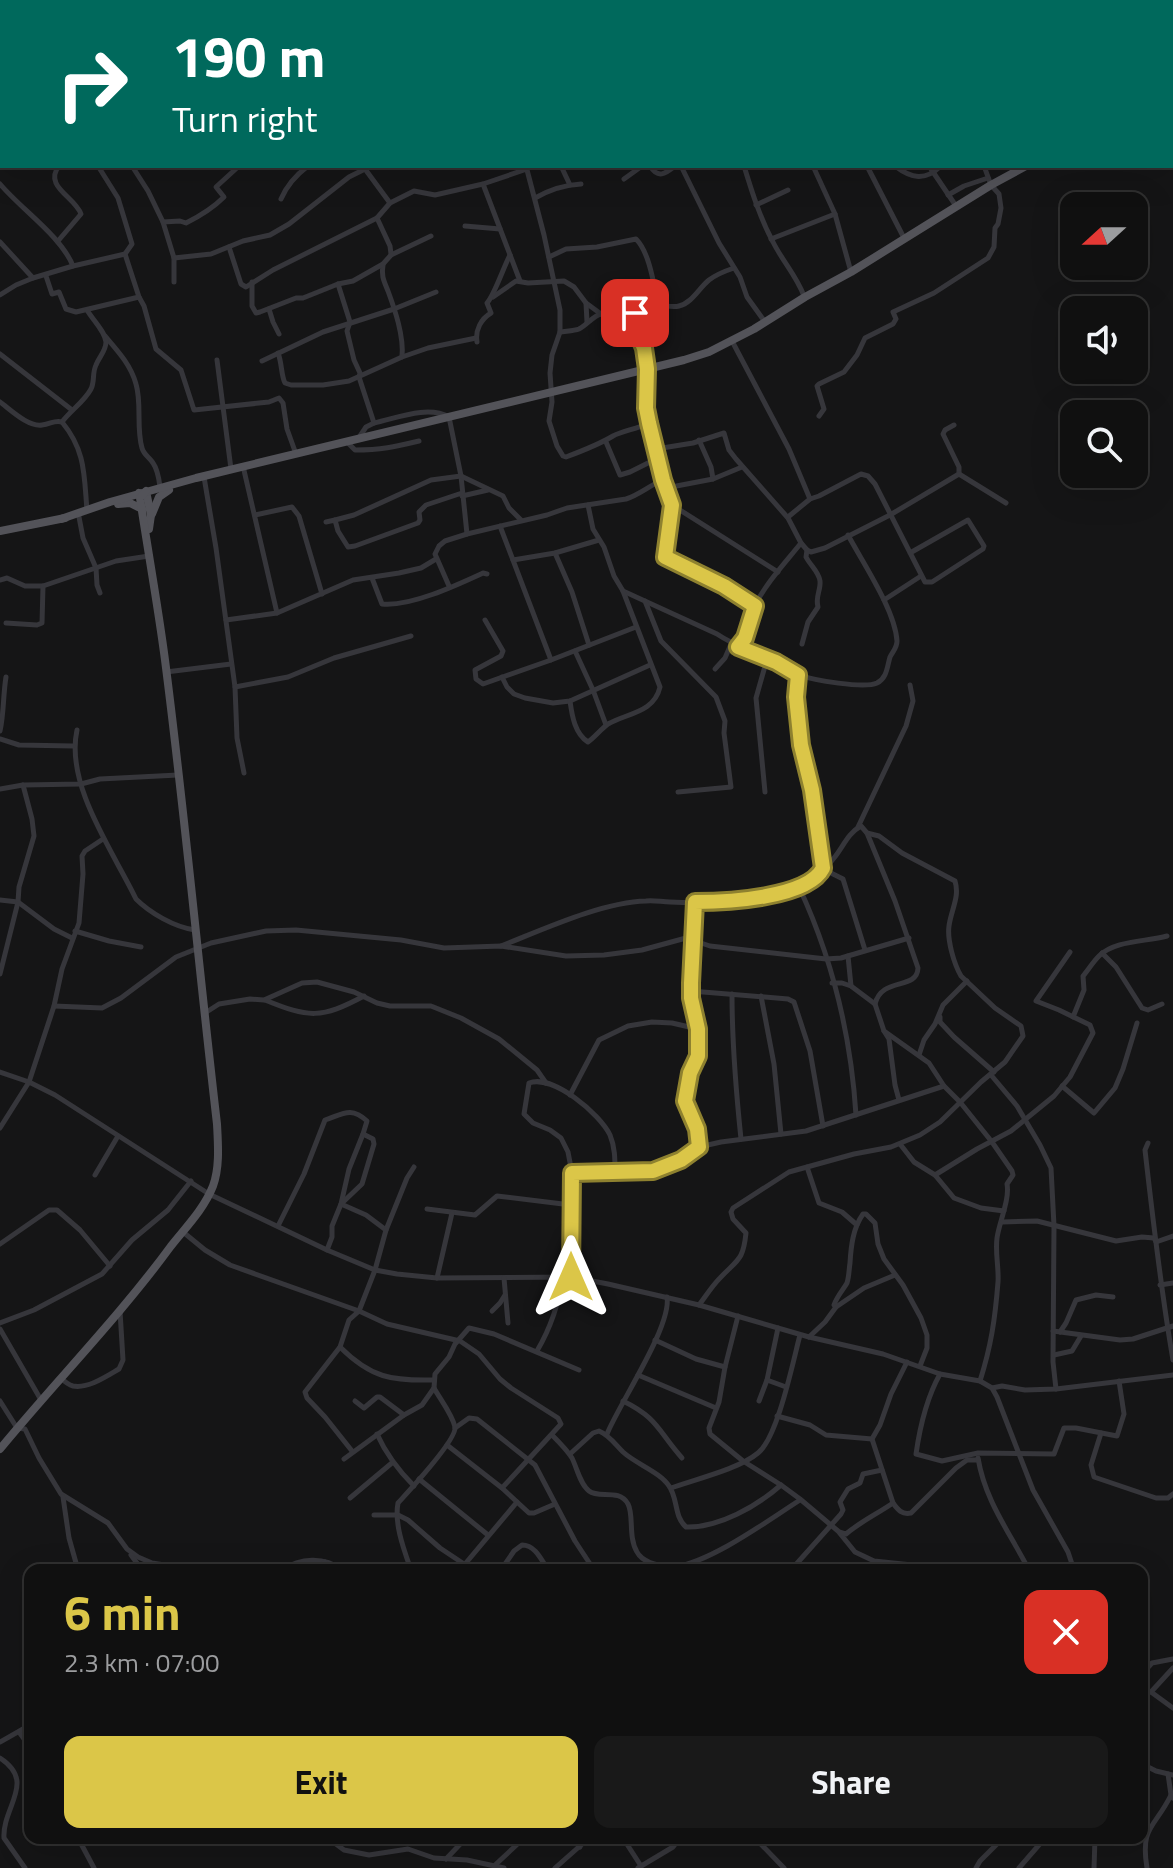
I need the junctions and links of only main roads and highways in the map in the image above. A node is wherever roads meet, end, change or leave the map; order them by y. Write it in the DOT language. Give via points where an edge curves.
graph roads {
  1 [pos="1022,168"];
  2 [pos="165,488"];
  3 [pos="143,494"];
  4 [pos="118,504"];
  5 [pos="142,509"];
  6 [pos="151,515"];
  7 [pos="61,519"];
  8 [pos="0,531"];
  9 [pos="148,538"];
  10 [pos="0,1449"];
  1 -- 2 [label="main road" via="709,352"];
  2 -- 3 [label="main road"];
  2 -- 6 [label="main road"];
  3 -- 4 [label="main road"];
  3 -- 5 [label="main road"];
  3 -- 6 [label="main road"];
  3 -- 7 [label="main road"];
  4 -- 5 [label="main road"];
  4 -- 7 [label="main road"];
  5 -- 9 [label="main road"];
  6 -- 9 [label="main road"];
  7 -- 8 [label="main road"];
  9 -- 10 [label="main road" via="217,1124 216,1175 199,1212 152,1273"];
}
